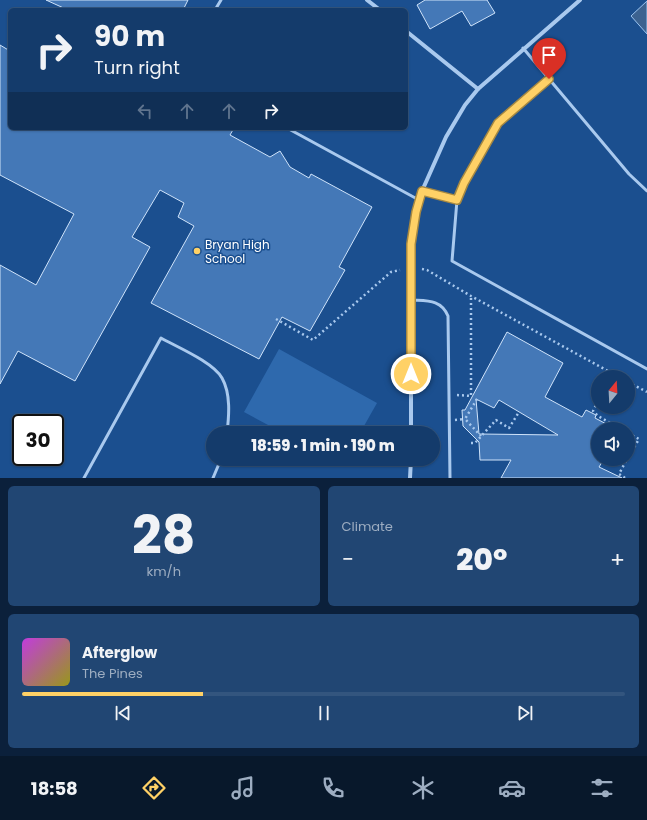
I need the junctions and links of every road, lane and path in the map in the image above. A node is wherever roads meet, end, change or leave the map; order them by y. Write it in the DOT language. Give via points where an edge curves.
graph roads {
  1 [pos="367,0"];
  2 [pos="580,0"];
  3 [pos="377,8"];
  4 [pos="408,33"];
  5 [pos="523,48"];
  6 [pos="549,79"];
  7 [pos="478,89"];
  8 [pos="291,130"];
  9 [pos="422,191"];
  10 [pos="647,191"];
  11 [pos="418,200"];
  12 [pos="457,200"];
  13 [pos="422,269"];
  14 [pos="400,270"];
  15 [pos="472,296"];
  16 [pos="411,300"];
  17 [pos="276,319"];
  18 [pos="647,369"];
  19 [pos="608,370"];
  20 [pos="635,386"];
  21 [pos="647,392"];
  22 [pos="450,395"];
  23 [pos="477,399"];
  24 [pos="519,412"];
  25 [pos="596,414"];
  26 [pos="609,422"];
  27 [pos="227,426"];
  28 [pos="411,426"];
  29 [pos="481,436"];
  30 [pos="635,437"];
  31 [pos="471,443"];
  32 [pos="635,446"];
  33 [pos="218,466"];
  34 [pos="411,466"];
  35 [pos="624,466"];
  36 [pos="84,478"];
  37 [pos="213,478"];
  38 [pos="411,478"];
  39 [pos="450,478"];
  40 [pos="625,478"];
  1 -- 3 [label="street"];
  2 -- 5 [label="street"];
  4 -- 7 [label="street"];
  5 -- 6 [label="lane"];
  5 -- 7 [label="street"];
  6 -- 10 [label="lane" via="629,174"];
  6 -- 12 [label="lane" via="498,123"];
  7 -- 9 [label="street" via="446,137"];
  8 -- 11 [label="lane"];
  9 -- 11 [label="street"];
  9 -- 12 [label="lane"];
  11 -- 16 [label="street" via="411,244"];
  12 -- 18 [label="lane" via="452,261"];
  13 -- 15 [label="path"];
  14 -- 17 [label="path" via="391,272 313,340"];
  15 -- 19 [label="path"];
  15 -- 22 [label="path" via="471,396"];
  16 -- 22 [label="lane" via="435,302 446,310"];
  16 -- 28 [label="street"];
  20 -- 21 [label="path"];
  22 -- 39 [label="lane"];
  23 -- 29 [label="path" via="465,420"];
  24 -- 29 [label="path" via="509,428 496,420"];
  25 -- 26 [label="path"];
  27 -- 36 [label="lane" via="227,393 219,374 208,364 160,338"];
  29 -- 31 [label="path" via="475,443"];
  30 -- 32 [label="path" via="639,439"];
  33 -- 37 [label="lane"];
  34 -- 38 [label="street"];
  35 -- 40 [label="path" via="619,474"];
}
